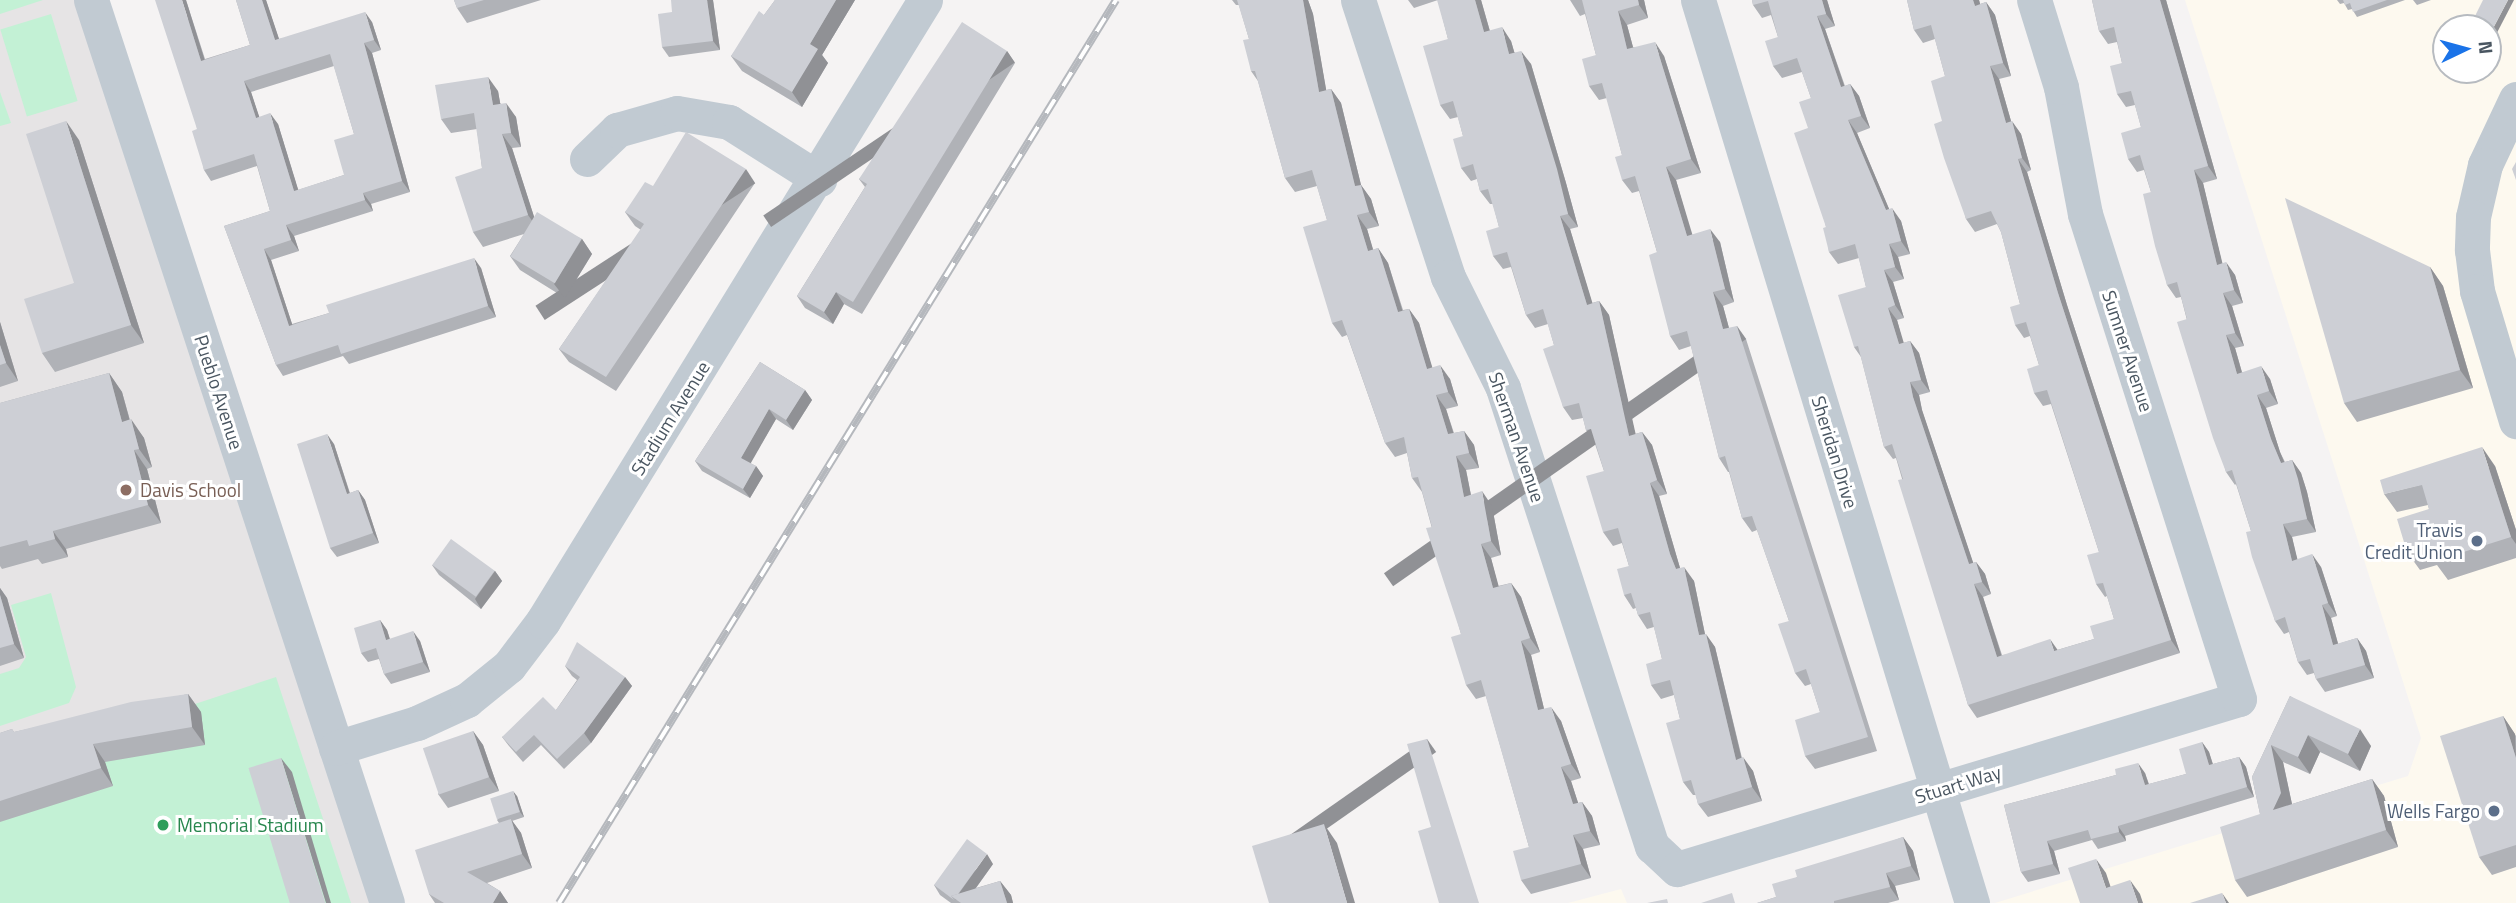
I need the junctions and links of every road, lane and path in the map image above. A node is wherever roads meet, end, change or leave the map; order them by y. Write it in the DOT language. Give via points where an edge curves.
graph roads {
  1 [pos="91,0"];
  2 [pos="925,0"];
  3 [pos="1359,0"];
  4 [pos="1698,0"];
  5 [pos="2034,0"];
  6 [pos="2516,99"];
  7 [pos="587,159"];
  8 [pos="819,179"];
  9 [pos="2516,421"];
  10 [pos="2239,699"];
  11 [pos="337,748"];
  12 [pos="1938,791"];
  13 [pos="1677,869"];
  14 [pos="387,903"];
  15 [pos="1972,903"];
  1 -- 11 [label="street, Pueblo Avenue"];
  2 -- 8 [label="street, Stadium Avenue"];
  3 -- 13 [label="street, Sherman Avenue" via="1448,277 1503,387 1652,846"];
  4 -- 12 [label="street, Sheridan Drive"];
  5 -- 10 [label="street, Sumner Avenue" via="2061,86 2084,214"];
  6 -- 9 [label="street" via="2485,165 2473,217 2472,250 2477,291"];
  7 -- 8 [label="street" via="617,130 677,113 729,122"];
  8 -- 11 [label="street, Stadium Avenue" via="543,621 509,666 467,700 417,723"];
  10 -- 12 [label="street, Stuart Way"];
  11 -- 14 [label="street, Pueblo Avenue"];
  12 -- 13 [label="street, Stuart Way"];
  12 -- 15 [label="street, Sheridan Drive"];
}
